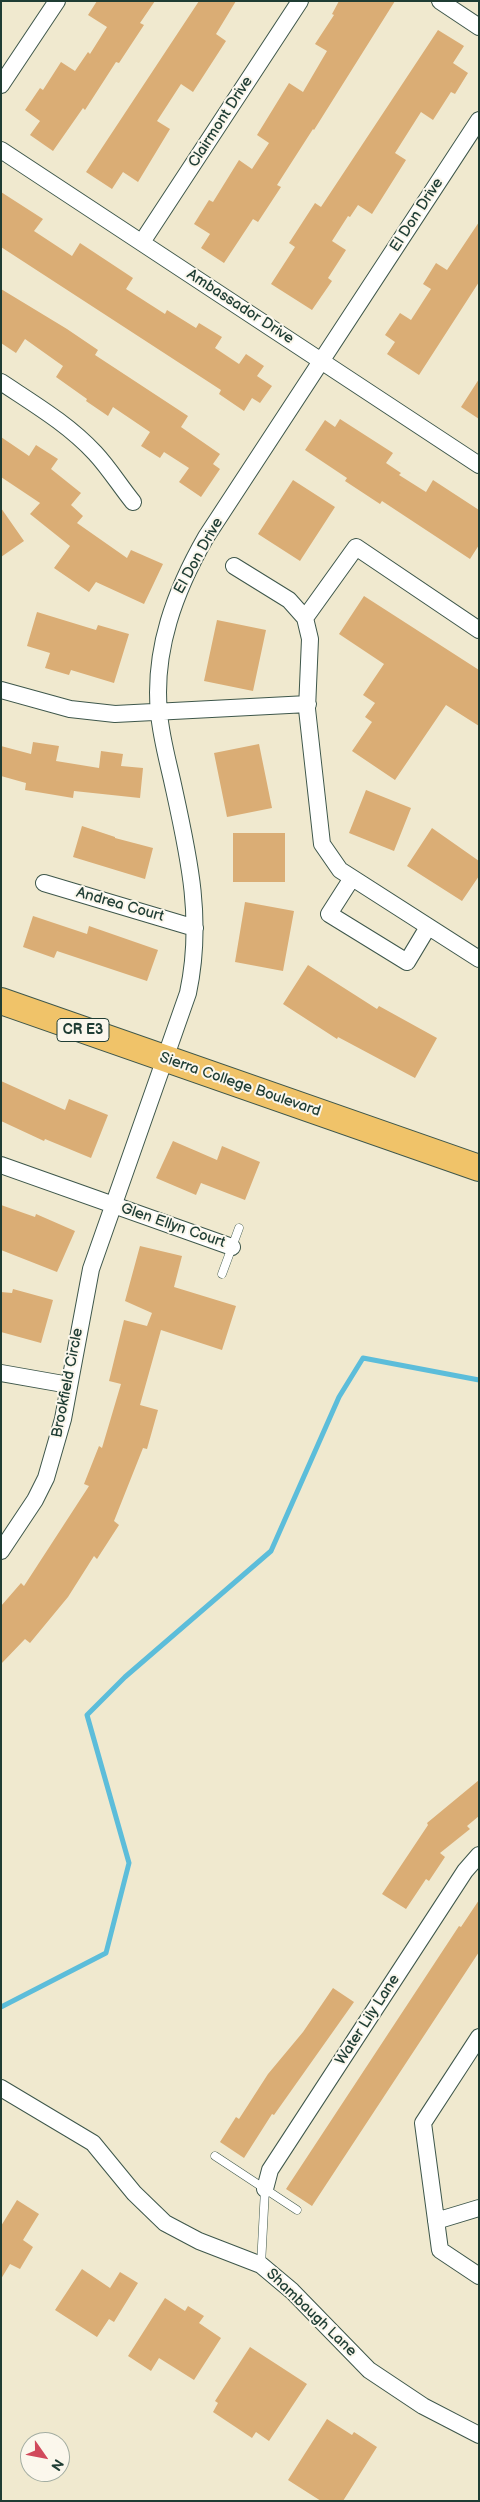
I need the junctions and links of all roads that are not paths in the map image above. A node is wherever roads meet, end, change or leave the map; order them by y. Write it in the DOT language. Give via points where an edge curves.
graph roads {
  1 [pos="56,1"];
  2 [pos="300,1"];
  3 [pos="440,1"];
  4 [pos="479,27"];
  5 [pos="1,85"];
  6 [pos="479,120"];
  7 [pos="1,150"];
  8 [pos="142,242"];
  9 [pos="322,361"];
  10 [pos="1,382"];
  11 [pos="479,465"];
  12 [pos="133,502"];
  13 [pos="234,566"];
  14 [pos="305,618"];
  15 [pos="479,630"];
  16 [pos="1,690"];
  17 [pos="308,704"];
  18 [pos="159,713"];
  19 [pos="352,878"];
  20 [pos="44,883"];
  21 [pos="428,927"];
  22 [pos="195,928"];
  23 [pos="479,959"];
  24 [pos="1,1001"];
  25 [pos="165,1059"];
  26 [pos="1,1165"];
  27 [pos="479,1168"];
  28 [pos="113,1205"];
  29 [pos="239,1228"];
  30 [pos="232,1247"];
  31 [pos="222,1274"];
  32 [pos="1,1373"];
  33 [pos="69,1385"];
  34 [pos="1,1551"];
  35 [pos="479,1855"];
  36 [pos="479,2037"];
  37 [pos="1,2088"];
  38 [pos="215,2156"];
  39 [pos="265,2189"];
  40 [pos="479,2208"];
  41 [pos="297,2210"];
  42 [pos="436,2221"];
  43 [pos="261,2265"];
  44 [pos="479,2276"];
  45 [pos="479,2435"];
  1 -- 5 [label="street"];
  2 -- 8 [label="street, Clairmont Drive"];
  3 -- 4 [label="street"];
  6 -- 9 [label="street, El Don Drive"];
  7 -- 8 [label="street, Ambassador Drive"];
  8 -- 9 [label="street, Ambassador Drive"];
  9 -- 11 [label="street, Ambassador Drive"];
  9 -- 18 [label="street, El Don Drive" via="206,538 184,578 175,598 163,645"];
  10 -- 12 [label="street" via="81,439"];
  13 -- 14 [label="street" via="290,600"];
  14 -- 15 [label="street" via="356,547"];
  14 -- 17 [label="street" via="310,639"];
  16 -- 18 [label="street" via="70,709 115,714"];
  17 -- 18 [label="street"];
  17 -- 19 [label="street" via="322,844 340,870"];
  18 -- 22 [label="street, El Don Drive" via="190,864"];
  19 -- 21 [label="street"];
  19 -- 21 [label="street" via="329,914 407,962"];
  20 -- 22 [label="street, Andrea Court"];
  21 -- 23 [label="street"];
  22 -- 25 [label="street, El Don Drive" via="193,972"];
  24 -- 25 [label="main road, Sierra College Boulevard / CR E3"];
  25 -- 27 [label="main road, Sierra College Boulevard / CR E3"];
  25 -- 28 [label="street, Brookfield Circle"];
  26 -- 28 [label="street"];
  28 -- 30 [label="street, Glen Ellyn Court"];
  28 -- 33 [label="street, Brookfield Circle" via="89,1276"];
  29 -- 30 [label="lane"];
  30 -- 31 [label="lane"];
  32 -- 33 [label="street"];
  33 -- 34 [label="street, Brookfield Circle" via="46,1478"];
  35 -- 39 [label="street, Water Lily Lane" via="270,2170"];
  36 -- 42 [label="street" via="422,2123"];
  37 -- 43 [label="street, Shambaugh Lane" via="93,2143 134,2193 165,2223 199,2241"];
  38 -- 39 [label="lane"];
  39 -- 41 [label="lane"];
  39 -- 43 [label="lane"];
  40 -- 42 [label="street"];
  42 -- 44 [label="street" via="440,2250"];
  43 -- 45 [label="street, Shambaugh Lane" via="292,2291 369,2370 416,2402"];
}
